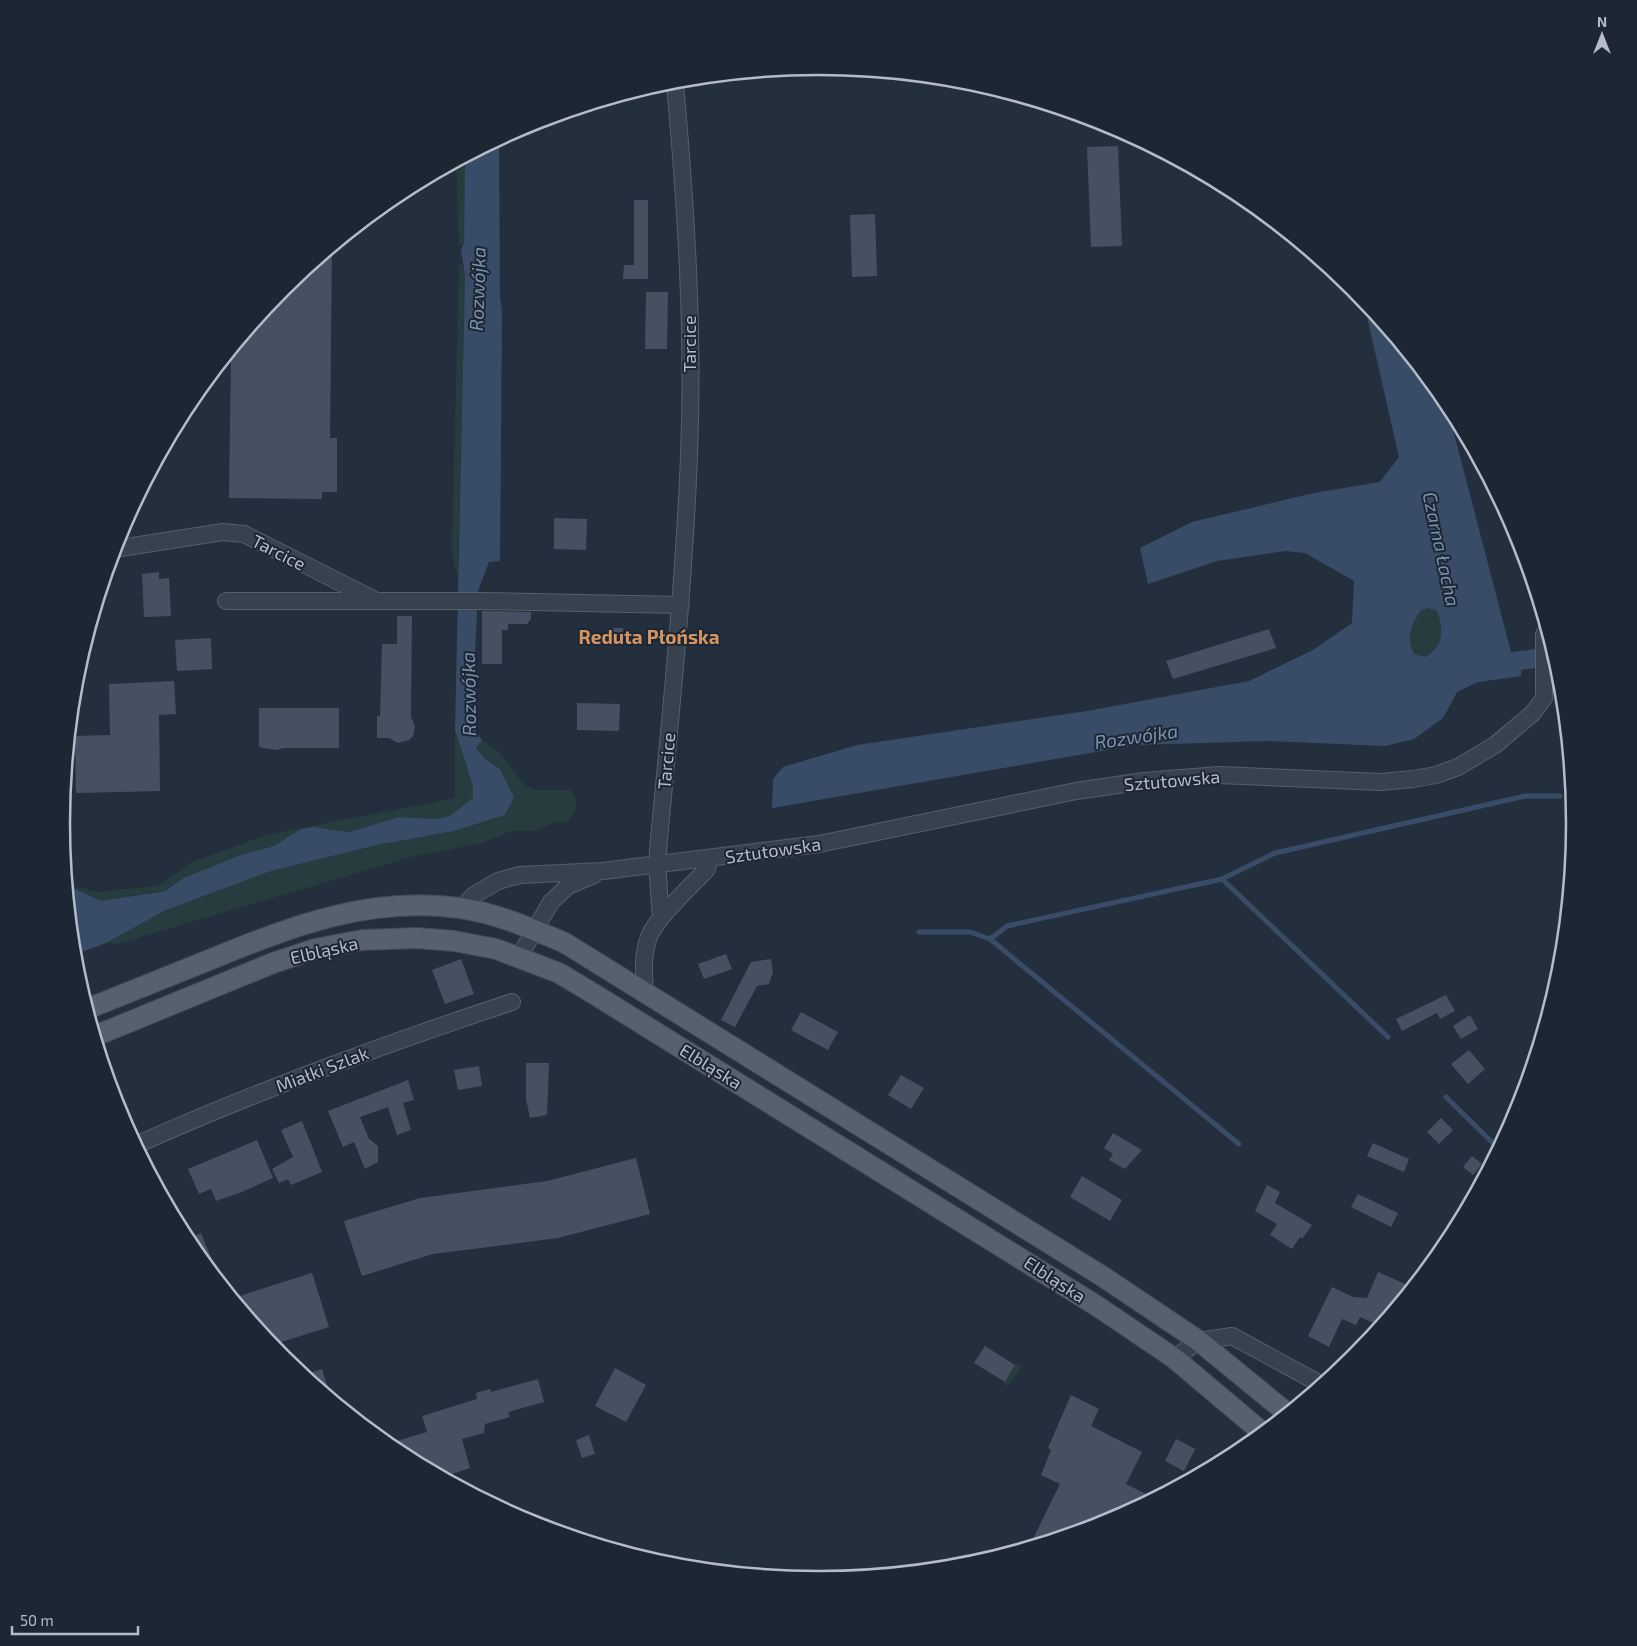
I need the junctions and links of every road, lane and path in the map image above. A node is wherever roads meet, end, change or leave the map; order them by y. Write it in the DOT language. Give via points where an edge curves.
graph roads {
  1 [pos="675,88"];
  2 [pos="123,548"];
  3 [pos="226,601"];
  4 [pos="378,601"];
  5 [pos="681,605"];
  6 [pos="1545,646"];
  7 [pos="709,858"];
  8 [pos="658,864"];
  9 [pos="603,871"];
  10 [pos="461,908"];
  11 [pos="661,918"];
  12 [pos="534,930"];
  13 [pos="519,957"];
  14 [pos="645,992"];
  15 [pos="512,1002"];
  16 [pos="93,1006"];
  17 [pos="101,1034"];
  18 [pos="142,1143"];
  19 [pos="1199,1341"];
  20 [pos="1174,1358"];
  21 [pos="1316,1382"];
  22 [pos="1283,1410"];
  23 [pos="1258,1428"];
  1 -- 5 [label="street, Tarcice" via="686,209 689,320 689,454"];
  2 -- 4 [label="street, Tarcice" via="223,532 244,534"];
  3 -- 4 [label="street, Tarcice"];
  4 -- 5 [label="street, Tarcice"];
  5 -- 8 [label="street, Tarcice"];
  6 -- 7 [label="street, Sztutowska" via="1544,698 1533,713 1477,756 1436,774 1381,782 1219,775 1144,781 1076,791 819,844"];
  7 -- 8 [label="street, Sztutowska"];
  7 -- 11 [label="street, Sztutowska" via="708,868"];
  8 -- 9 [label="street, Sztutowska"];
  8 -- 11 [label="street, Tarcice"];
  9 -- 10 [label="street, Sztutowska" via="520,875 498,881 474,895"];
  9 -- 12 [label="street, Sztutowska" via="568,886 551,902"];
  10 -- 12 [label="main road, Elbląska"];
  10 -- 16 [label="main road, Elbląska" via="379,907 308,922"];
  11 -- 14 [label="street, Sztutowska" via="649,936 644,962"];
  12 -- 13 [label="street, Sztutowska"];
  12 -- 14 [label="main road, Elbląska" via="565,943"];
  13 -- 17 [label="main road, Elbląska" via="454,941 417,938 341,943 273,963"];
  13 -- 20 [label="main road, Elbląska" via="558,973 610,1003 1044,1271"];
  14 -- 19 [label="main road, Elbląska" via="1102,1276"];
  15 -- 18 [label="street, Miałki Szlak" via="285,1082"];
  19 -- 20 [label="street"];
  19 -- 21 [label="street" via="1232,1336"];
  19 -- 22 [label="main road, Elbląska"];
  20 -- 23 [label="main road, Elbląska"];
}
